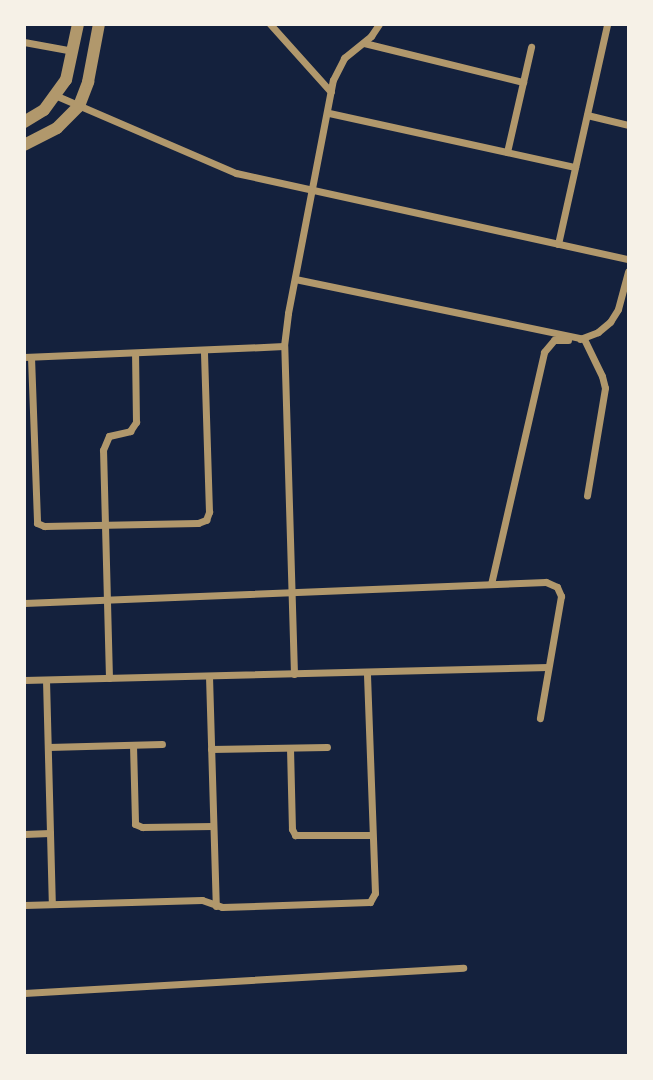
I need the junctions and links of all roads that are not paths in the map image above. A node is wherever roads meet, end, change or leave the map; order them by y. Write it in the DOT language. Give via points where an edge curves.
graph roads {
  1 [pos="78,24"];
  2 [pos="99,24"];
  3 [pos="379,24"];
  4 [pos="607,24"];
  5 [pos="273,26"];
  6 [pos="24,42"];
  7 [pos="364,43"];
  8 [pos="531,47"];
  9 [pos="74,51"];
  10 [pos="523,82"];
  11 [pos="331,92"];
  12 [pos="57,96"];
  13 [pos="79,106"];
  14 [pos="328,113"];
  15 [pos="587,115"];
  16 [pos="24,122"];
  17 [pos="628,125"];
  18 [pos="24,145"];
  19 [pos="507,152"];
  20 [pos="575,167"];
  21 [pos="314,190"];
  22 [pos="558,244"];
  23 [pos="628,259"];
  24 [pos="628,271"];
  25 [pos="295,279"];
  26 [pos="584,339"];
  27 [pos="284,346"];
  28 [pos="204,351"];
  29 [pos="135,353"];
  30 [pos="28,357"];
  31 [pos="29,430"];
  32 [pos="587,495"];
  33 [pos="105,525"];
  34 [pos="491,584"];
  35 [pos="292,592"];
  36 [pos="106,601"];
  37 [pos="24,603"];
  38 [pos="548,667"];
  39 [pos="367,672"];
  40 [pos="294,674"];
  41 [pos="209,676"];
  42 [pos="109,678"];
  43 [pos="24,680"];
  44 [pos="46,680"];
  45 [pos="540,718"];
  46 [pos="162,744"];
  47 [pos="133,745"];
  48 [pos="48,747"];
  49 [pos="327,747"];
  50 [pos="290,748"];
  51 [pos="211,749"];
  52 [pos="213,826"];
  53 [pos="50,833"];
  54 [pos="24,834"];
  55 [pos="372,835"];
  56 [pos="52,904"];
  57 [pos="24,905"];
  58 [pos="216,906"];
  59 [pos="463,968"];
  60 [pos="24,993"];
  1 -- 9 [label="street"];
  2 -- 13 [label="street"];
  3 -- 7 [label="street"];
  4 -- 15 [label="street"];
  5 -- 11 [label="street"];
  6 -- 9 [label="street"];
  7 -- 10 [label="street"];
  7 -- 11 [label="street" via="337,68"];
  8 -- 10 [label="street"];
  9 -- 12 [label="street"];
  10 -- 19 [label="street"];
  11 -- 14 [label="street"];
  12 -- 13 [label="street"];
  12 -- 16 [label="street"];
  13 -- 18 [label="street" via="57,128"];
  13 -- 21 [label="street" via="225,169"];
  14 -- 19 [label="street"];
  14 -- 21 [label="street"];
  15 -- 17 [label="street"];
  15 -- 20 [label="street"];
  19 -- 20 [label="street"];
  20 -- 22 [label="street"];
  21 -- 22 [label="street"];
  21 -- 25 [label="street"];
  22 -- 23 [label="street"];
  24 -- 26 [label="street" via="614,316"];
  25 -- 26 [label="street"];
  25 -- 27 [label="street"];
  26 -- 32 [label="street" via="605,388"];
  26 -- 34 [label="street" via="554,340 544,352"];
  27 -- 28 [label="street"];
  27 -- 35 [label="street"];
  28 -- 29 [label="street"];
  28 -- 33 [label="street" via="206,520"];
  29 -- 30 [label="street"];
  29 -- 33 [label="street" via="136,422 130,431 114,433 103,445"];
  30 -- 31 [label="street"];
  31 -- 33 [label="street" via="37,523"];
  33 -- 36 [label="street"];
  34 -- 35 [label="street"];
  34 -- 38 [label="street" via="546,582 560,590"];
  35 -- 36 [label="street"];
  35 -- 40 [label="street"];
  36 -- 37 [label="street"];
  36 -- 42 [label="street"];
  38 -- 39 [label="street"];
  38 -- 45 [label="street"];
  39 -- 40 [label="street"];
  39 -- 55 [label="street"];
  40 -- 41 [label="street"];
  41 -- 42 [label="street"];
  41 -- 51 [label="street"];
  42 -- 44 [label="street"];
  43 -- 44 [label="street"];
  44 -- 48 [label="street"];
  46 -- 47 [label="street"];
  47 -- 48 [label="street"];
  47 -- 52 [label="street" via="135,824"];
  48 -- 53 [label="street"];
  49 -- 50 [label="street"];
  50 -- 51 [label="street"];
  50 -- 55 [label="street" via="295,835"];
  51 -- 52 [label="street"];
  52 -- 58 [label="street"];
  53 -- 54 [label="street"];
  53 -- 56 [label="street"];
  55 -- 58 [label="street" via="375,893 370,902"];
  56 -- 57 [label="street"];
  56 -- 58 [label="street" via="202,900"];
  59 -- 60 [label="street"];
}
